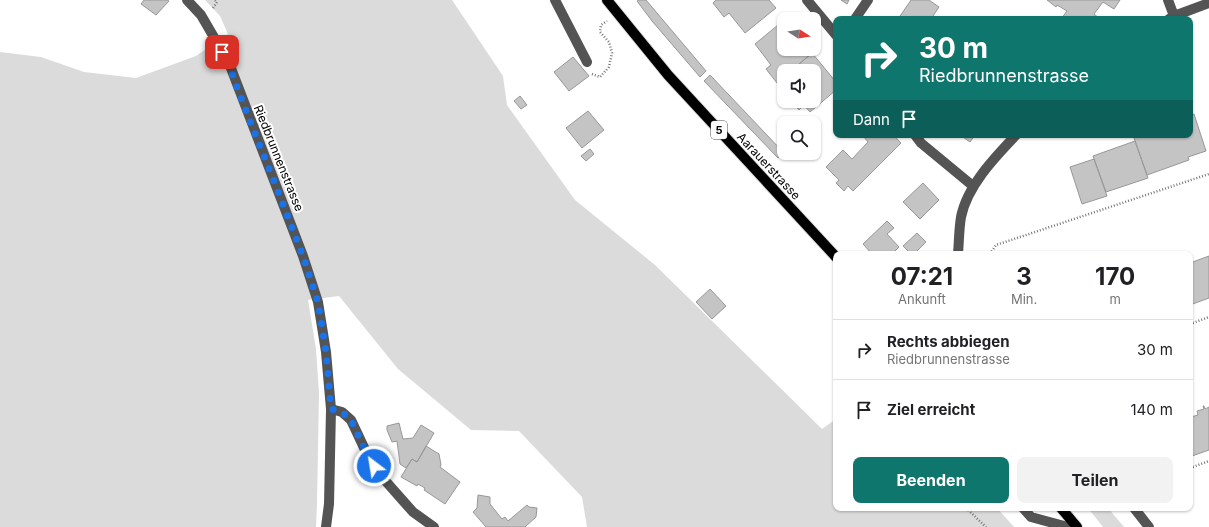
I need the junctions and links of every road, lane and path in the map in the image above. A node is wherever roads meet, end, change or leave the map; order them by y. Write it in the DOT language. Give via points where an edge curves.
graph roads {
  1 [pos="187,0"];
  2 [pos="555,0"];
  3 [pos="607,0"];
  4 [pos="807,0"];
  5 [pos="868,0"];
  6 [pos="1168,0"];
  7 [pos="1208,6"];
  8 [pos="857,16"];
  9 [pos="1171,16"];
  10 [pos="1174,16"];
  11 [pos="833,31"];
  12 [pos="600,32"];
  13 [pos="587,62"];
  14 [pos="918,138"];
  15 [pos="1013,138"];
  16 [pos="1209,174"];
  17 [pos="973,186"];
  18 [pos="958,251"];
  19 [pos="992,251"];
  20 [pos="833,254"];
  21 [pos="1209,317"];
  22 [pos="1193,323"];
  23 [pos="331,409"];
  24 [pos="1209,461"];
  25 [pos="1193,467"];
  26 [pos="969,511"];
  27 [pos="1026,511"];
  28 [pos="1064,511"];
  29 [pos="1137,511"];
  30 [pos="326,527"];
  31 [pos="434,527"];
  32 [pos="986,527"];
  33 [pos="1068,527"];
  34 [pos="1077,527"];
  35 [pos="1150,527"];
  1 -- 23 [label="street, Riedbrunnenstrasse" via="201,15 228,63 303,256 318,302"];
  2 -- 13 [label="street"];
  3 -- 20 [label="main road, Aarauerstrasse / 5" via="668,75"];
  4 -- 11 [label="street"];
  5 -- 8 [label="street"];
  6 -- 9 [label="street"];
  7 -- 10 [label="street"];
  12 -- 13 [label="path" via="609,42 612,53 609,67 600,77 592,75"];
  14 -- 17 [label="street"];
  15 -- 17 [label="street"];
  16 -- 19 [label="path" via="996,244"];
  17 -- 18 [label="street" via="961,216"];
  21 -- 22 [label="path"];
  23 -- 30 [label="street, Riedbrunnenstrasse" via="329,504"];
  23 -- 31 [label="street" via="342,412 351,420 367,454 382,477 413,512"];
  24 -- 25 [label="path"];
  26 -- 32 [label="path"];
  27 -- 33 [label="street" via="1031,517"];
  28 -- 34 [label="main road"];
  29 -- 35 [label="street"];
}
